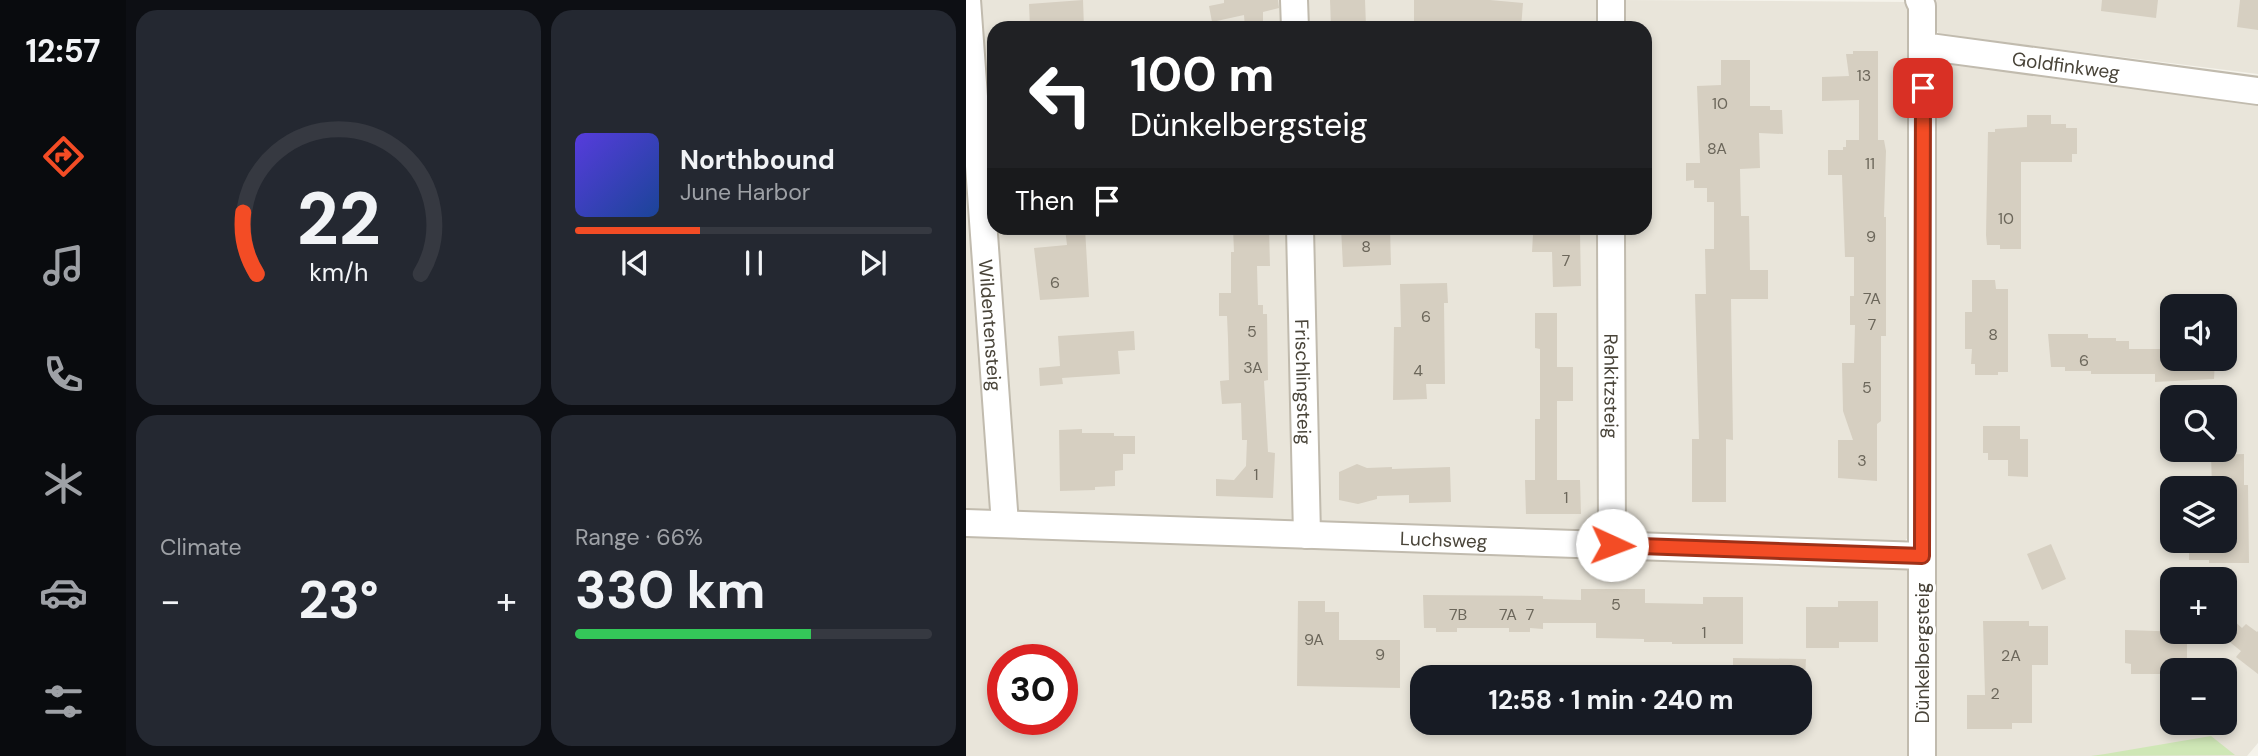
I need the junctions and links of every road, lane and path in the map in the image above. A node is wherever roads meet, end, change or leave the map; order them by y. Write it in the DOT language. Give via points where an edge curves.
graph roads {
  1 [pos="967,0"];
  2 [pos="1294,0"];
  3 [pos="1611,0"];
  4 [pos="1919,0"];
  5 [pos="1294,21"];
  6 [pos="1611,21"];
  7 [pos="1922,46"];
  8 [pos="2258,91"];
  9 [pos="1300,235"];
  10 [pos="1611,235"];
  11 [pos="966,523"];
  12 [pos="1005,524"];
  13 [pos="1307,535"];
  14 [pos="1612,545"];
  15 [pos="1922,556"];
  16 [pos="1922,756"];
  1 -- 12 [label="street, Wildentensteig"];
  2 -- 5 [label="street"];
  3 -- 6 [label="street"];
  4 -- 7 [label="street"];
  7 -- 8 [label="street, Goldfinkweg"];
  7 -- 15 [label="street, Dünkelbergsteig"];
  9 -- 13 [label="street, Frischlingsteig"];
  10 -- 14 [label="street, Rehkitzsteig"];
  11 -- 12 [label="street, Luchsweg"];
  12 -- 13 [label="street, Luchsweg"];
  13 -- 14 [label="street, Luchsweg"];
  14 -- 15 [label="street, Luchsweg"];
  15 -- 16 [label="street, Dünkelbergsteig"];
}
